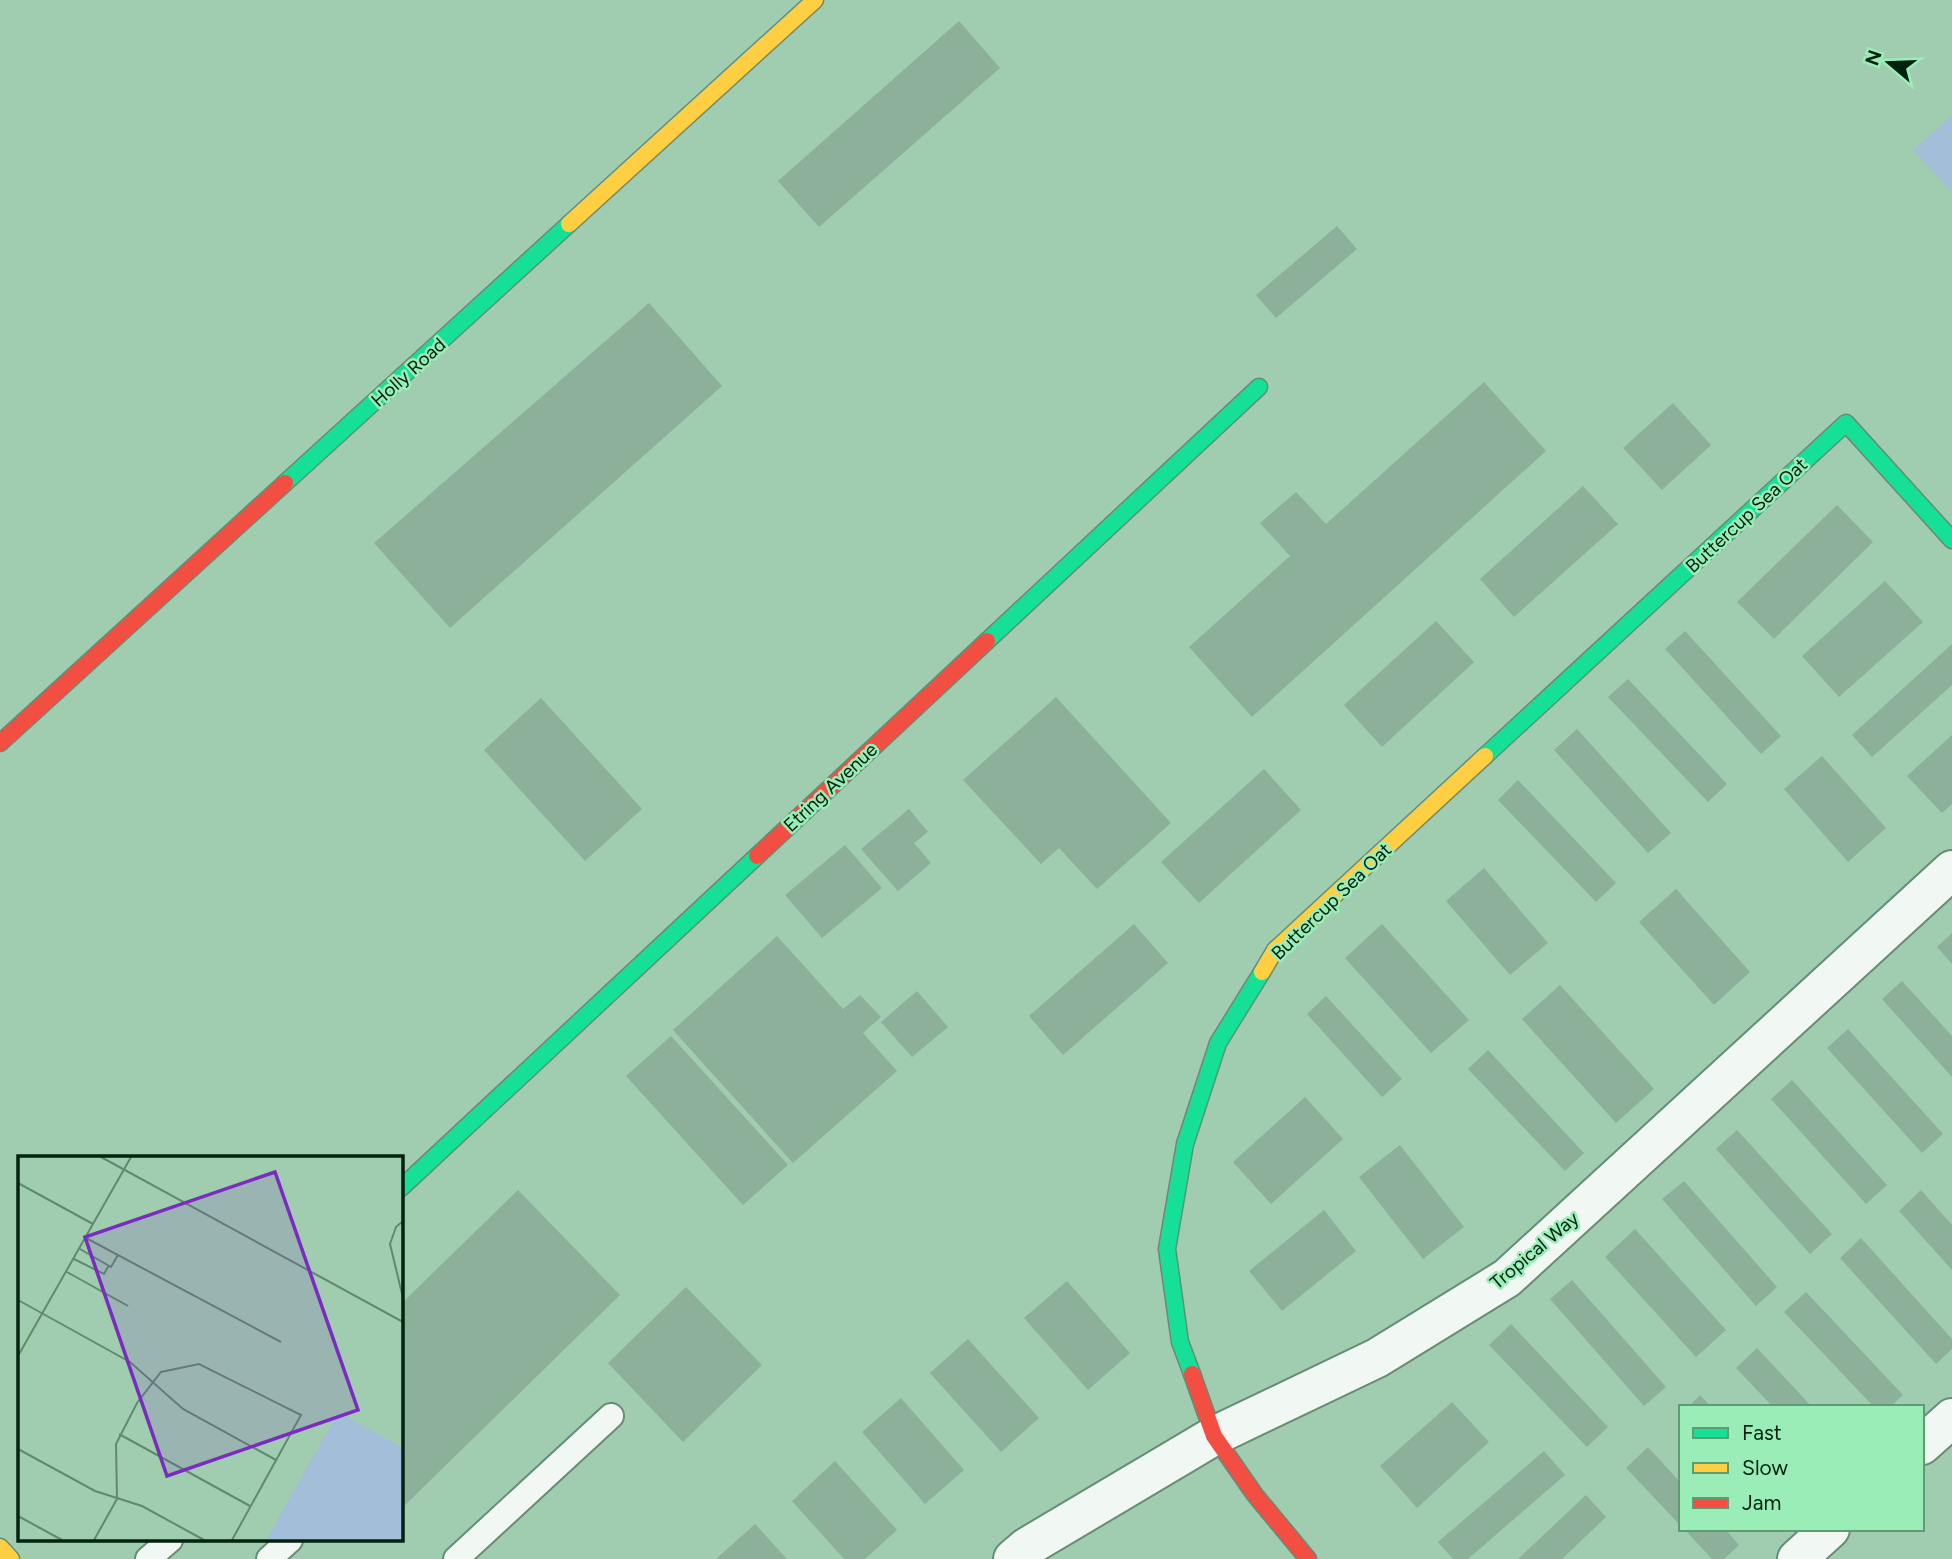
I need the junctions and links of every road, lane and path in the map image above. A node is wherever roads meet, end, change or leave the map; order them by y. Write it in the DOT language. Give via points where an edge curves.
graph roads {
  1 [pos="815,0"];
  2 [pos="1259,387"];
  3 [pos="1952,540"];
  4 [pos="0,743"];
  5 [pos="1952,870"];
  6 [pos="402,1187"];
  7 [pos="611,1416"];
  8 [pos="1952,1418"];
  9 [pos="1214,1436"];
  10 [pos="1924,1443"];
  11 [pos="1828,1531"];
  12 [pos="168,1542"];
  13 [pos="288,1542"];
  14 [pos="148,1559"];
  15 [pos="269,1559"];
  16 [pos="456,1559"];
  17 [pos="1013,1559"];
  18 [pos="1308,1559"];
  19 [pos="1797,1559"];
  1 -- 4 [label="street, Holly Road"];
  2 -- 6 [label="street, Etring Avenue"];
  3 -- 9 [label="street, Buttercup Sea Oat" via="1846,423 1275,950 1218,1043 1185,1144 1167,1249 1180,1342"];
  5 -- 9 [label="street, Tropical Way" via="1507,1278 1377,1358"];
  7 -- 16 [label="lane"];
  8 -- 10 [label="street"];
  9 -- 17 [label="street, Tropical Way"];
  9 -- 18 [label="street, Buttercup Sea Oat"];
  11 -- 19 [label="street"];
  12 -- 14 [label="lane"];
  13 -- 15 [label="lane"];
}
